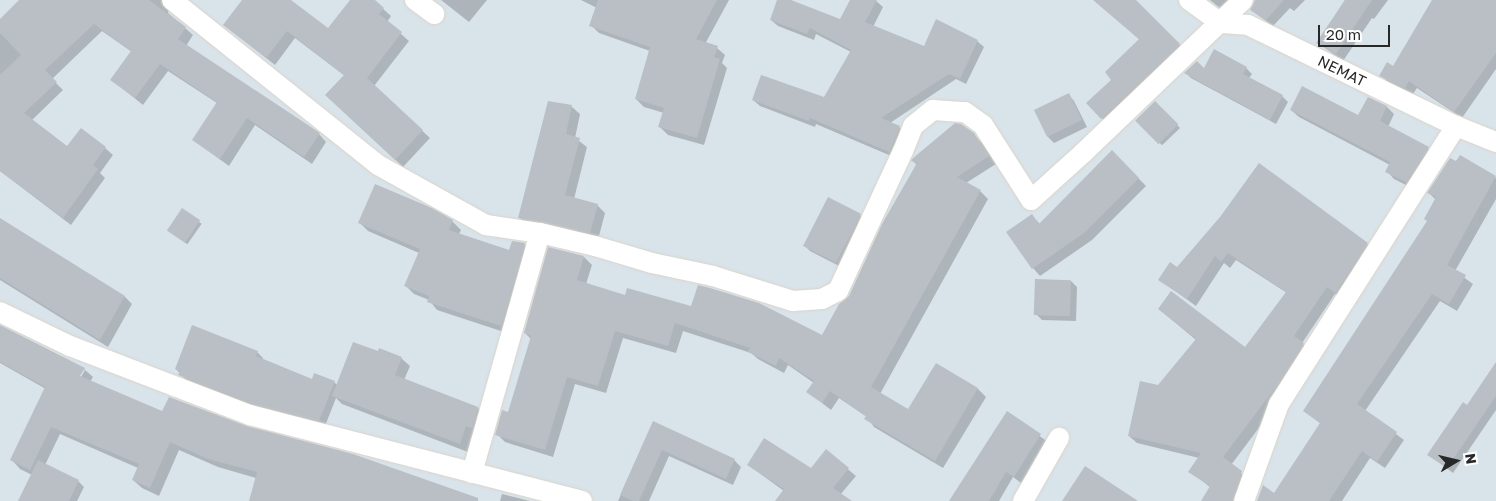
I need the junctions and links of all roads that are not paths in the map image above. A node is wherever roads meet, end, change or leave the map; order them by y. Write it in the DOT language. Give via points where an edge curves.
graph roads {
  1 [pos="172,0"];
  2 [pos="415,0"];
  3 [pos="1189,0"];
  4 [pos="1243,0"];
  5 [pos="434,14"];
  6 [pos="1221,23"];
  7 [pos="1456,126"];
  8 [pos="1496,142"];
  9 [pos="540,233"];
  10 [pos="0,312"];
  11 [pos="1058,438"];
  12 [pos="472,473"];
  13 [pos="582,501"];
  14 [pos="1023,501"];
  15 [pos="1244,501"];
  1 -- 9 [label="street" via="378,165 486,225"];
  2 -- 5 [label="street"];
  3 -- 6 [label="street"];
  4 -- 6 [label="street"];
  6 -- 7 [label="street, NEMAT" via="1248,25"];
  6 -- 9 [label="street" via="1031,200 984,125 965,112 933,110 913,126 838,291 822,299 793,301 713,276"];
  7 -- 8 [label="street, NEMAT"];
  7 -- 15 [label="street" via="1279,404"];
  9 -- 12 [label="street"];
  10 -- 12 [label="street" via="70,346 250,415"];
  11 -- 14 [label="street"];
  12 -- 13 [label="street"];
}
